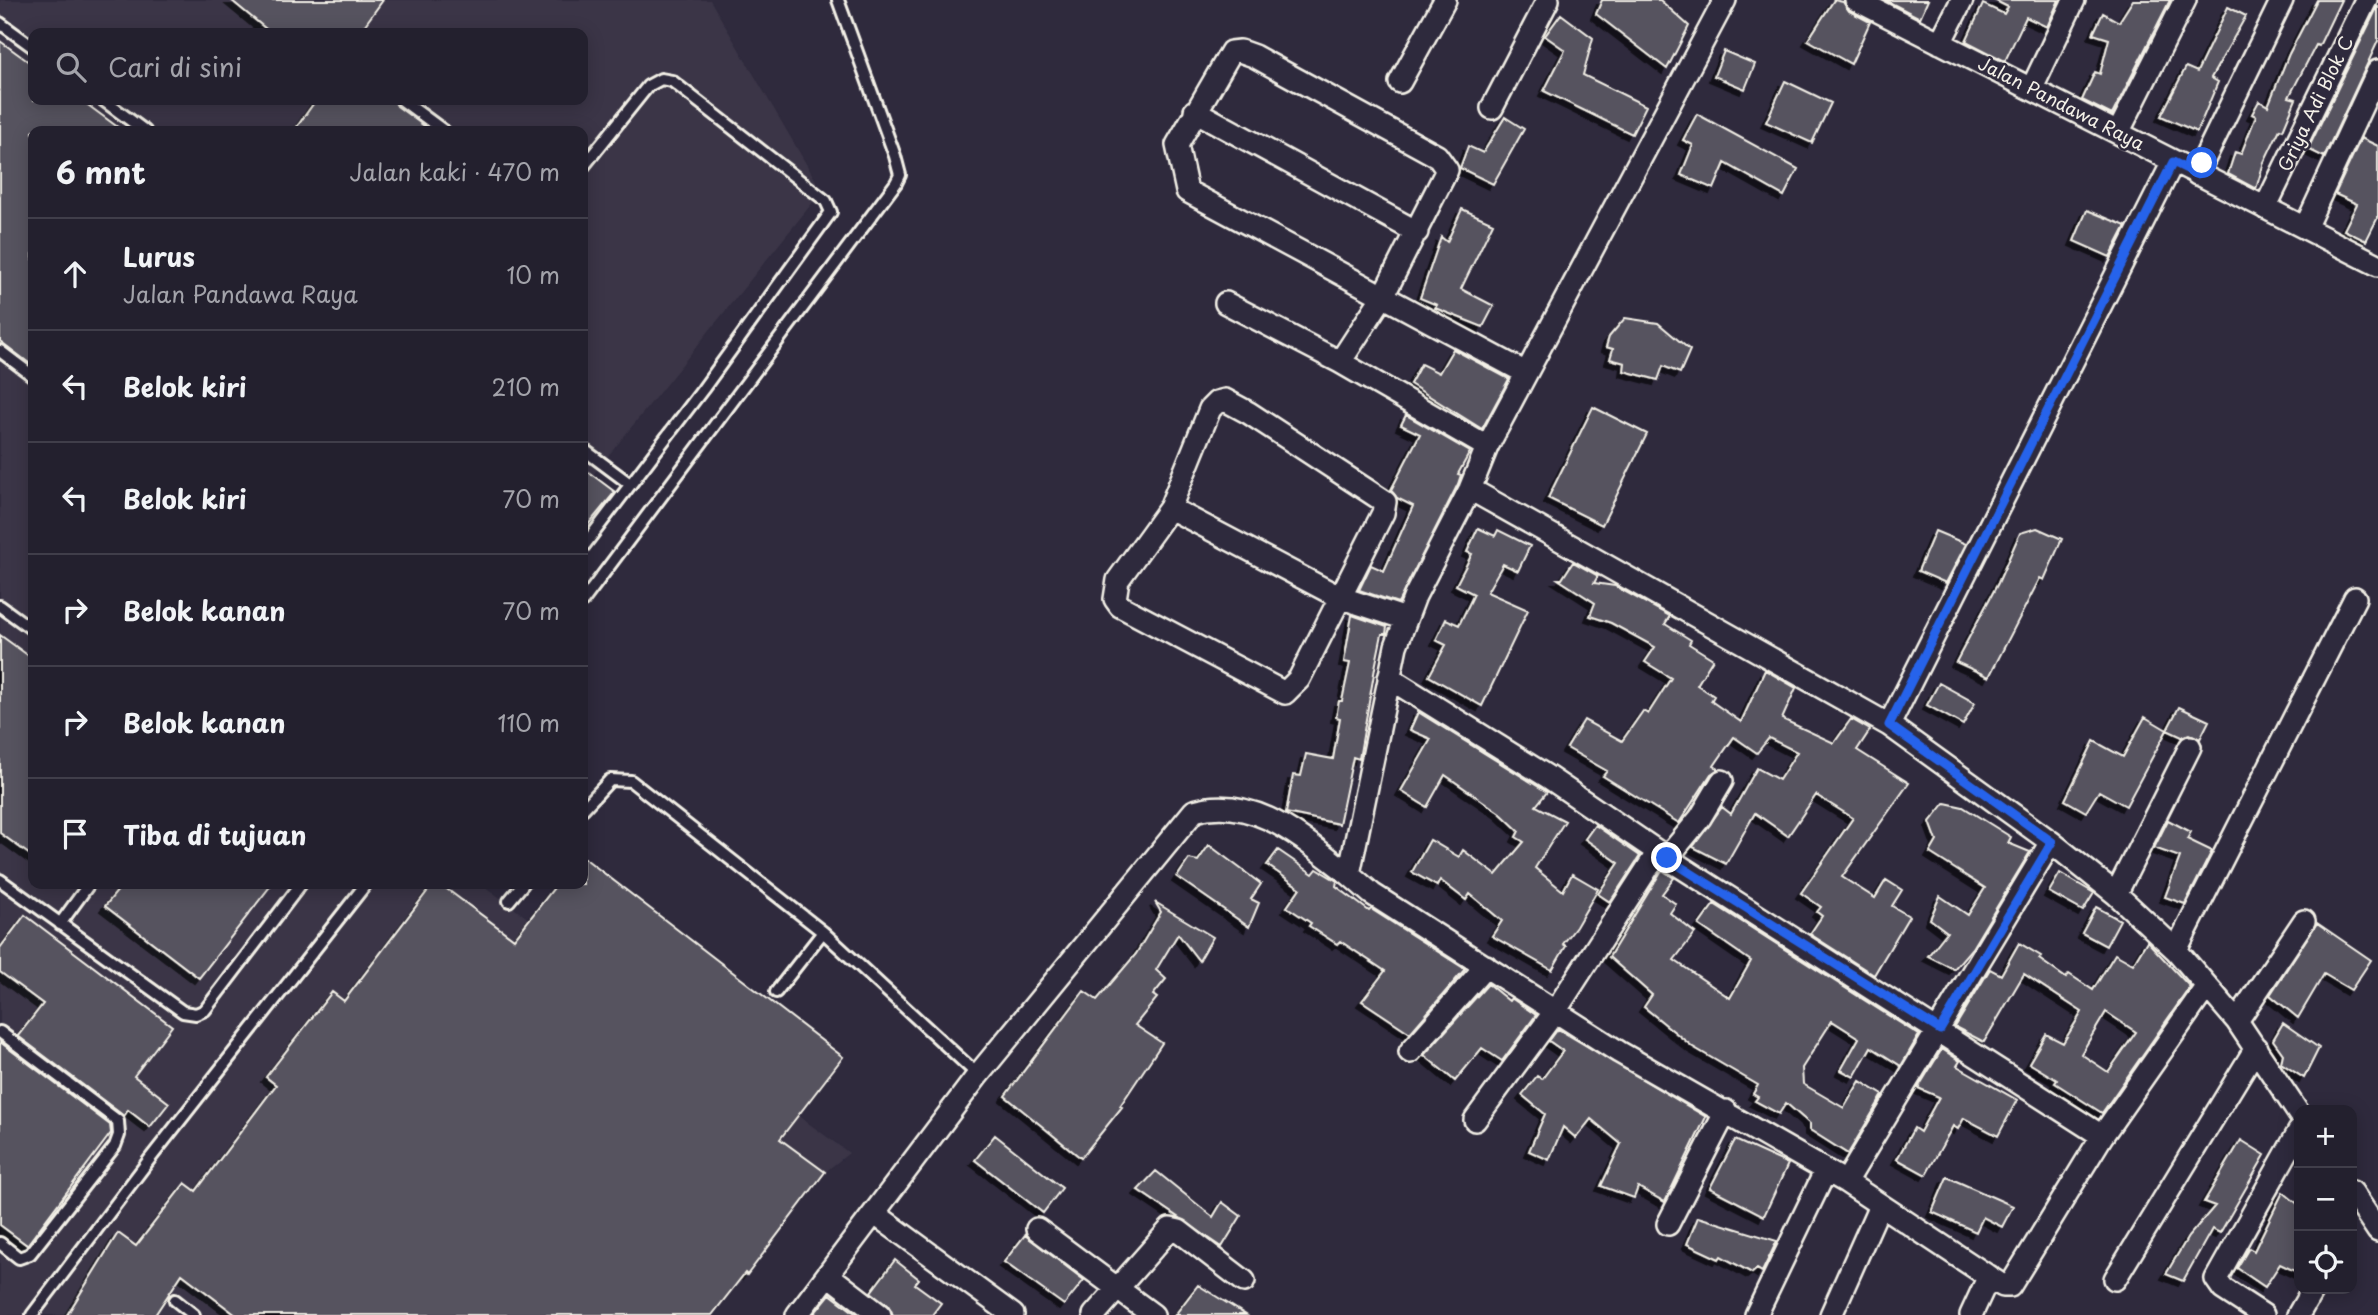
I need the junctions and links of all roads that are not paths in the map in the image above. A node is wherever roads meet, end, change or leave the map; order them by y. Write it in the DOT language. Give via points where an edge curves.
graph roads {
  1 [pos="838,0"];
  2 [pos="1445,0"];
  3 [pos="1548,0"];
  4 [pos="1725,0"];
  5 [pos="1962,0"];
  6 [pos="2074,0"];
  7 [pos="2185,0"];
  8 [pos="2282,0"];
  9 [pos="2366,0"];
  10 [pos="1860,1"];
  11 [pos="0,23"];
  12 [pos="28,43"];
  13 [pos="1940,43"];
  14 [pos="2378,71"];
  15 [pos="1400,82"];
  16 [pos="2032,88"];
  17 [pos="110,105"];
  18 [pos="409,105"];
  19 [pos="1492,108"];
  20 [pos="1195,111"];
  21 [pos="138,126"];
  22 [pos="437,126"];
  23 [pos="2118,133"];
  24 [pos="588,161"];
  25 [pos="2173,162"];
  26 [pos="2197,174"];
  27 [pos="2265,208"];
  28 [pos="2305,228"];
  29 [pos="1416,232"];
  30 [pos="2376,258"];
  31 [pos="1383,296"];
  32 [pos="1226,303"];
  33 [pos="0,351"];
  34 [pos="1340,362"];
  35 [pos="28,372"];
  36 [pos="1526,373"];
  37 [pos="1487,447"];
  38 [pos="588,453"];
  39 [pos="630,484"];
  40 [pos="1470,489"];
  41 [pos="1170,508"];
  42 [pos="588,540"];
  43 [pos="588,594"];
  44 [pos="1339,597"];
  45 [pos="2355,598"];
  46 [pos="0,606"];
  47 [pos="1406,619"];
  48 [pos="28,626"];
  49 [pos="1389,678"];
  50 [pos="1889,725"];
  51 [pos="2190,747"];
  52 [pos="1722,781"];
  53 [pos="588,804"];
  54 [pos="2052,842"];
  55 [pos="1663,855"];
  56 [pos="1349,874"];
  57 [pos="0,880"];
  58 [pos="85,889"];
  59 [pos="297,889"];
  60 [pos="362,889"];
  61 [pos="519,889"];
  62 [pos="2116,894"];
  63 [pos="509,901"];
  64 [pos="2304,921"];
  65 [pos="60,924"];
  66 [pos="823,932"];
  67 [pos="2176,950"];
  68 [pos="1486,966"];
  69 [pos="2207,986"];
  70 [pos="776,992"];
  71 [pos="1556,1010"];
  72 [pos="2237,1021"];
  73 [pos="1940,1030"];
  74 [pos="0,1032"];
  75 [pos="2256,1048"];
  76 [pos="1410,1052"];
  77 [pos="978,1075"];
  78 [pos="2294,1106"];
  79 [pos="1726,1111"];
  80 [pos="1475,1120"];
  81 [pos="2102,1136"];
  82 [pos="2294,1140"];
  83 [pos="1825,1172"];
  84 [pos="1846,1182"];
  85 [pos="1880,1205"];
  86 [pos="2357,1208"];
  87 [pos="875,1214"];
  88 [pos="1668,1224"];
  89 [pos="1037,1229"];
  90 [pos="2378,1231"];
  91 [pos="0,1243"];
  92 [pos="828,1275"];
  93 [pos="1989,1276"];
  94 [pos="2115,1279"];
  95 [pos="1244,1281"];
  96 [pos="1116,1288"];
  97 [pos="2310,1294"];
  98 [pos="175,1300"];
  99 [pos="32,1315"];
  100 [pos="194,1315"];
  101 [pos="797,1315"];
  102 [pos="880,1315"];
  103 [pos="1013,1315"];
  104 [pos="1094,1315"];
  105 [pos="1153,1315"];
  106 [pos="1756,1315"];
  107 [pos="1831,1315"];
  108 [pos="1971,1315"];
  109 [pos="2263,1315"];
  110 [pos="2298,1315"];
  1 -- 43 [label="lane" via="900,175"];
  2 -- 15 [label="street"];
  3 -- 19 [label="street"];
  4 -- 36 [label="street"];
  5 -- 13 [label="street"];
  6 -- 16 [label="street"];
  7 -- 23 [label="street"];
  8 -- 26 [label="street"];
  9 -- 27 [label="street, Griya Adi Blok C"];
  10 -- 13 [label="street, Jalan Pandawa Raya"];
  11 -- 12 [label="lane"];
  13 -- 16 [label="street, Jalan Pandawa Raya"];
  14 -- 28 [label="street"];
  16 -- 23 [label="street, Jalan Pandawa Raya"];
  17 -- 21 [label="lane"];
  18 -- 22 [label="lane"];
  20 -- 29 [label="street"];
  20 -- 29 [label="street" via="1221,65 1231,52 1240,51 1437,156 1447,170"];
  20 -- 31 [label="street" via="1177,145 1187,191"];
  23 -- 25 [label="street, Jalan Pandawa Raya"];
  24 -- 39 [label="lane" via="648,86 661,79 672,81 826,201 831,212"];
  25 -- 26 [label="street, Jalan Pandawa Raya"];
  25 -- 50 [label="street"];
  26 -- 27 [label="street, Jalan Pandawa Raya"];
  27 -- 28 [label="street, Jalan Pandawa Raya"];
  28 -- 30 [label="street, Jalan Pandawa Raya"];
  29 -- 31 [label="street"];
  31 -- 34 [label="street"];
  31 -- 36 [label="street"];
  32 -- 34 [label="street"];
  33 -- 35 [label="lane"];
  34 -- 37 [label="street"];
  36 -- 37 [label="street"];
  37 -- 40 [label="street"];
  38 -- 39 [label="lane"];
  39 -- 42 [label="lane"];
  40 -- 47 [label="street"];
  40 -- 50 [label="street"];
  41 -- 44 [label="street"];
  41 -- 44 [label="street" via="1118,580 1115,599 1120,606 1281,692 1290,691 1299,679"];
  41 -- 44 [label="street" via="1210,409 1225,400 1385,502"];
  44 -- 47 [label="street"];
  45 -- 67 [label="street"];
  46 -- 48 [label="lane"];
  47 -- 49 [label="street"];
  49 -- 55 [label="street"];
  49 -- 56 [label="street"];
  50 -- 54 [label="street"];
  51 -- 62 [label="street"];
  52 -- 55 [label="street" via="1700,818"];
  53 -- 66 [label="lane" via="610,780 631,781"];
  54 -- 62 [label="street"];
  54 -- 73 [label="street"];
  55 -- 71 [label="street"];
  55 -- 73 [label="street"];
  56 -- 68 [label="street" via="1372,894"];
  56 -- 77 [label="street" via="1274,820 1237,807 1205,807 1187,817"];
  57 -- 65 [label="lane"];
  58 -- 65 [label="lane"];
  59 -- 65 [label="lane" via="205,1010 196,1014 183,1012"];
  60 -- 99 [label="lane"];
  61 -- 63 [label="lane"];
  62 -- 67 [label="street"];
  64 -- 72 [label="street"];
  66 -- 70 [label="lane"];
  66 -- 77 [label="lane"];
  67 -- 69 [label="street"];
  68 -- 71 [label="street"];
  68 -- 76 [label="street"];
  69 -- 72 [label="street"];
  69 -- 81 [label="street"];
  71 -- 79 [label="street" via="1619,1052"];
  71 -- 80 [label="street"];
  72 -- 75 [label="street"];
  73 -- 81 [label="street"];
  73 -- 84 [label="street"];
  74 -- 91 [label="lane" via="118,1121 120,1130 115,1146 30,1254 19,1258"];
  75 -- 78 [label="street"];
  75 -- 94 [label="street"];
  77 -- 87 [label="street"];
  79 -- 83 [label="street"];
  79 -- 88 [label="street"];
  81 -- 93 [label="street" via="2013,1285 2003,1286"];
  82 -- 109 [label="street" via="2216,1279 2223,1289"];
  83 -- 84 [label="street"];
  83 -- 106 [label="street"];
  84 -- 85 [label="street"];
  85 -- 93 [label="street"];
  85 -- 107 [label="street"];
  86 -- 90 [label="street"];
  87 -- 92 [label="street"];
  87 -- 103 [label="street"];
  89 -- 96 [label="street"];
  92 -- 101 [label="street"];
  92 -- 102 [label="street"];
  93 -- 108 [label="street"];
  95 -- 96 [label="street" via="1174,1228 1167,1230"];
  96 -- 104 [label="street"];
  96 -- 105 [label="street"];
  97 -- 110 [label="street"];
  98 -- 100 [label="lane"];
}
